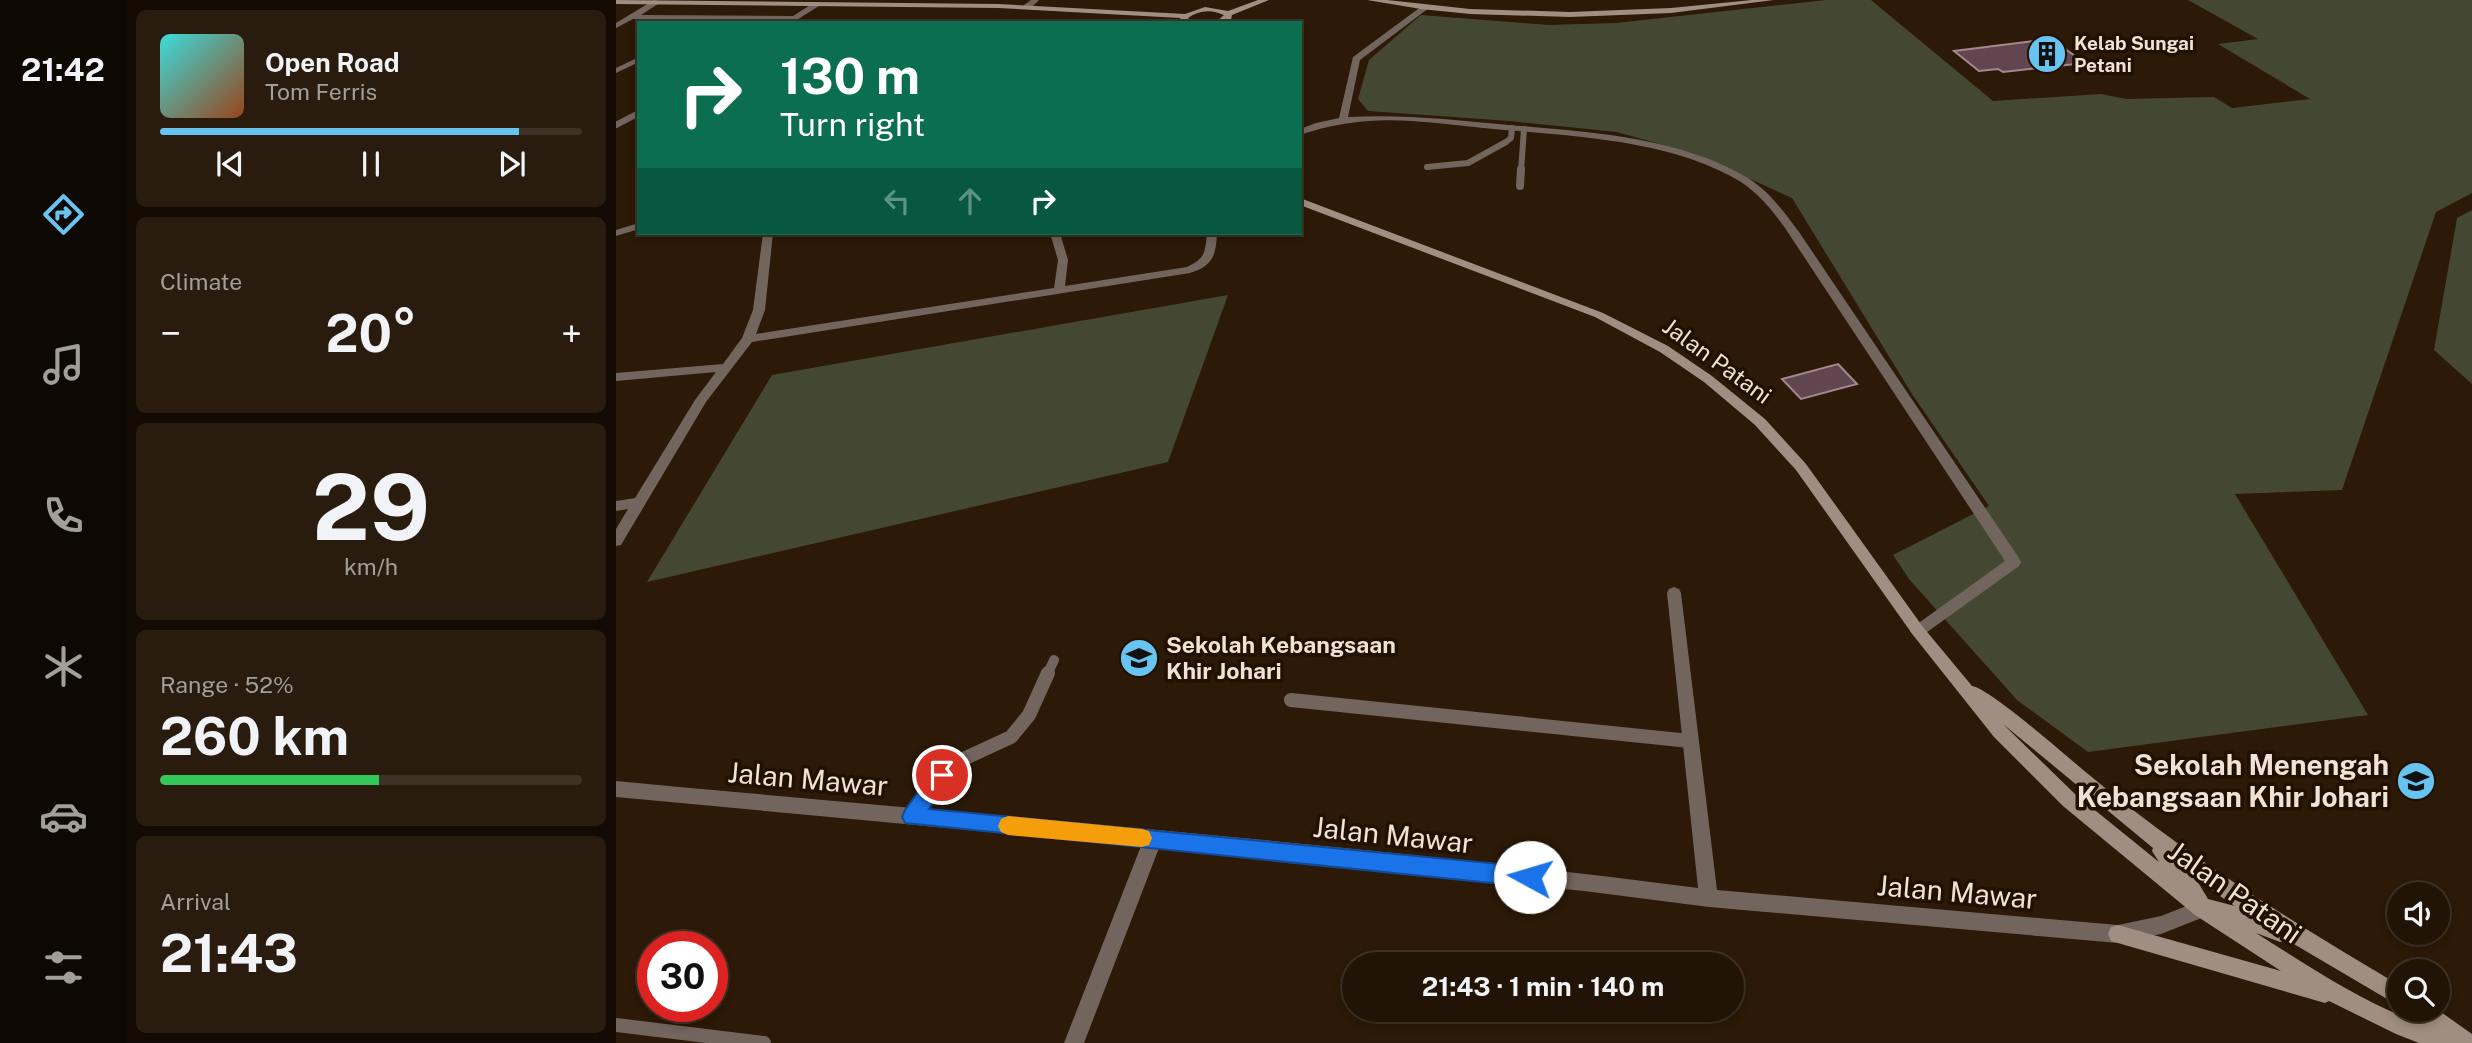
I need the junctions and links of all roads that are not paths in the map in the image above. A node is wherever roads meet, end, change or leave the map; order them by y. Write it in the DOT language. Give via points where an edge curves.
graph roads {
  1 [pos="1035,0"];
  2 [pos="1245,0"];
  3 [pos="1265,0"];
  4 [pos="1373,0"];
  5 [pos="1770,0"];
  6 [pos="621,1"];
  7 [pos="657,2"];
  8 [pos="846,2"];
  9 [pos="870,2"];
  10 [pos="818,4"];
  11 [pos="1027,7"];
  12 [pos="1425,8"];
  13 [pos="1219,9"];
  14 [pos="1228,14"];
  15 [pos="634,17"];
  16 [pos="716,17"];
  17 [pos="795,18"];
  18 [pos="1186,20"];
  19 [pos="709,21"];
  20 [pos="790,21"];
  21 [pos="1222,21"];
  22 [pos="616,26"];
  23 [pos="637,60"];
  24 [pos="616,71"];
  25 [pos="637,115"];
  26 [pos="1343,122"];
  27 [pos="616,125"];
  28 [pos="1518,129"];
  29 [pos="1302,131"];
  30 [pos="1427,167"];
  31 [pos="1520,186"];
  32 [pos="1302,202"];
  33 [pos="637,227"];
  34 [pos="616,233"];
  35 [pos="768,235"];
  36 [pos="1056,235"];
  37 [pos="1212,235"];
  38 [pos="1059,289"];
  39 [pos="748,339"];
  40 [pos="728,367"];
  41 [pos="616,377"];
  42 [pos="641,502"];
  43 [pos="616,506"];
  44 [pos="616,541"];
  45 [pos="1674,593"];
  46 [pos="1918,631"];
  47 [pos="1054,660"];
  48 [pos="1962,683"];
  49 [pos="1291,700"];
  50 [pos="1690,741"];
  51 [pos="616,789"];
  52 [pos="912,817"];
  53 [pos="2142,829"];
  54 [pos="1153,839"];
  55 [pos="1709,898"];
  56 [pos="2202,909"];
  57 [pos="2118,934"];
  58 [pos="2320,949"];
  59 [pos="2387,989"];
  60 [pos="2343,999"];
  61 [pos="2438,1022"];
  62 [pos="616,1025"];
  63 [pos="764,1043"];
  64 [pos="1074,1043"];
  65 [pos="2449,1043"];
  66 [pos="2467,1043"];
  1 -- 11 [label="street"];
  2 -- 13 [label="main road"];
  3 -- 14 [label="main road"];
  4 -- 12 [label="main road"];
  5 -- 12 [label="main road" via="1623,14"];
  6 -- 7 [label="main road"];
  7 -- 10 [label="main road"];
  7 -- 15 [label="street"];
  8 -- 9 [label="main road"];
  8 -- 10 [label="main road"];
  9 -- 11 [label="main road"];
  10 -- 17 [label="street"];
  11 -- 18 [label="main road"];
  12 -- 26 [label="street" via="1356,59"];
  13 -- 14 [label="main road"];
  13 -- 18 [label="main road" via="1199,10"];
  14 -- 21 [label="main road"];
  15 -- 16 [label="street"];
  15 -- 22 [label="street"];
  16 -- 17 [label="street"];
  16 -- 19 [label="street"];
  17 -- 20 [label="street"];
  23 -- 24 [label="street"];
  25 -- 27 [label="lane"];
  26 -- 28 [label="street" via="1407,119"];
  26 -- 29 [label="street"];
  28 -- 30 [label="lane" via="1506,142 1468,163"];
  28 -- 31 [label="lane"];
  28 -- 46 [label="street" via="1624,140 1692,158 1765,195 2014,562"];
  32 -- 46 [label="main road, Jalan Patani" via="1599,315 1686,363 1760,422 1801,467"];
  33 -- 34 [label="street"];
  35 -- 39 [label="street" via="760,310"];
  36 -- 38 [label="street" via="1063,260"];
  37 -- 38 [label="street" via="1211,253 1190,270"];
  38 -- 39 [label="street"];
  39 -- 40 [label="street"];
  40 -- 41 [label="street"];
  40 -- 42 [label="street" via="701,400"];
  42 -- 43 [label="street"];
  42 -- 44 [label="street"];
  45 -- 50 [label="street"];
  46 -- 48 [label="main road, Jalan Patani"];
  47 -- 52 [label="lane" via="1029,715 1011,737 961,760 942,775"];
  48 -- 53 [label="main road, Jalan Patani"];
  48 -- 56 [label="main road, Jalan Patani" via="2000,732 2069,800"];
  49 -- 50 [label="lane"];
  50 -- 55 [label="street"];
  51 -- 52 [label="street, Jalan Mawar"];
  52 -- 54 [label="street, Jalan Mawar"];
  53 -- 56 [label="main road" via="2188,882"];
  53 -- 58 [label="main road, Jalan Patani" via="2236,897"];
  54 -- 55 [label="street, Jalan Mawar"];
  54 -- 64 [label="street"];
  55 -- 57 [label="street, Jalan Mawar"];
  56 -- 57 [label="street, Jalan Mawar" via="2161,926"];
  56 -- 58 [label="main road" via="2241,917"];
  56 -- 60 [label="main road, Jalan Patani"];
  57 -- 60 [label="main road"];
  58 -- 59 [label="main road, Jalan Patani"];
  60 -- 65 [label="main road, Jalan Patani"];
  61 -- 66 [label="main road"];
  62 -- 63 [label="lane"];
}
